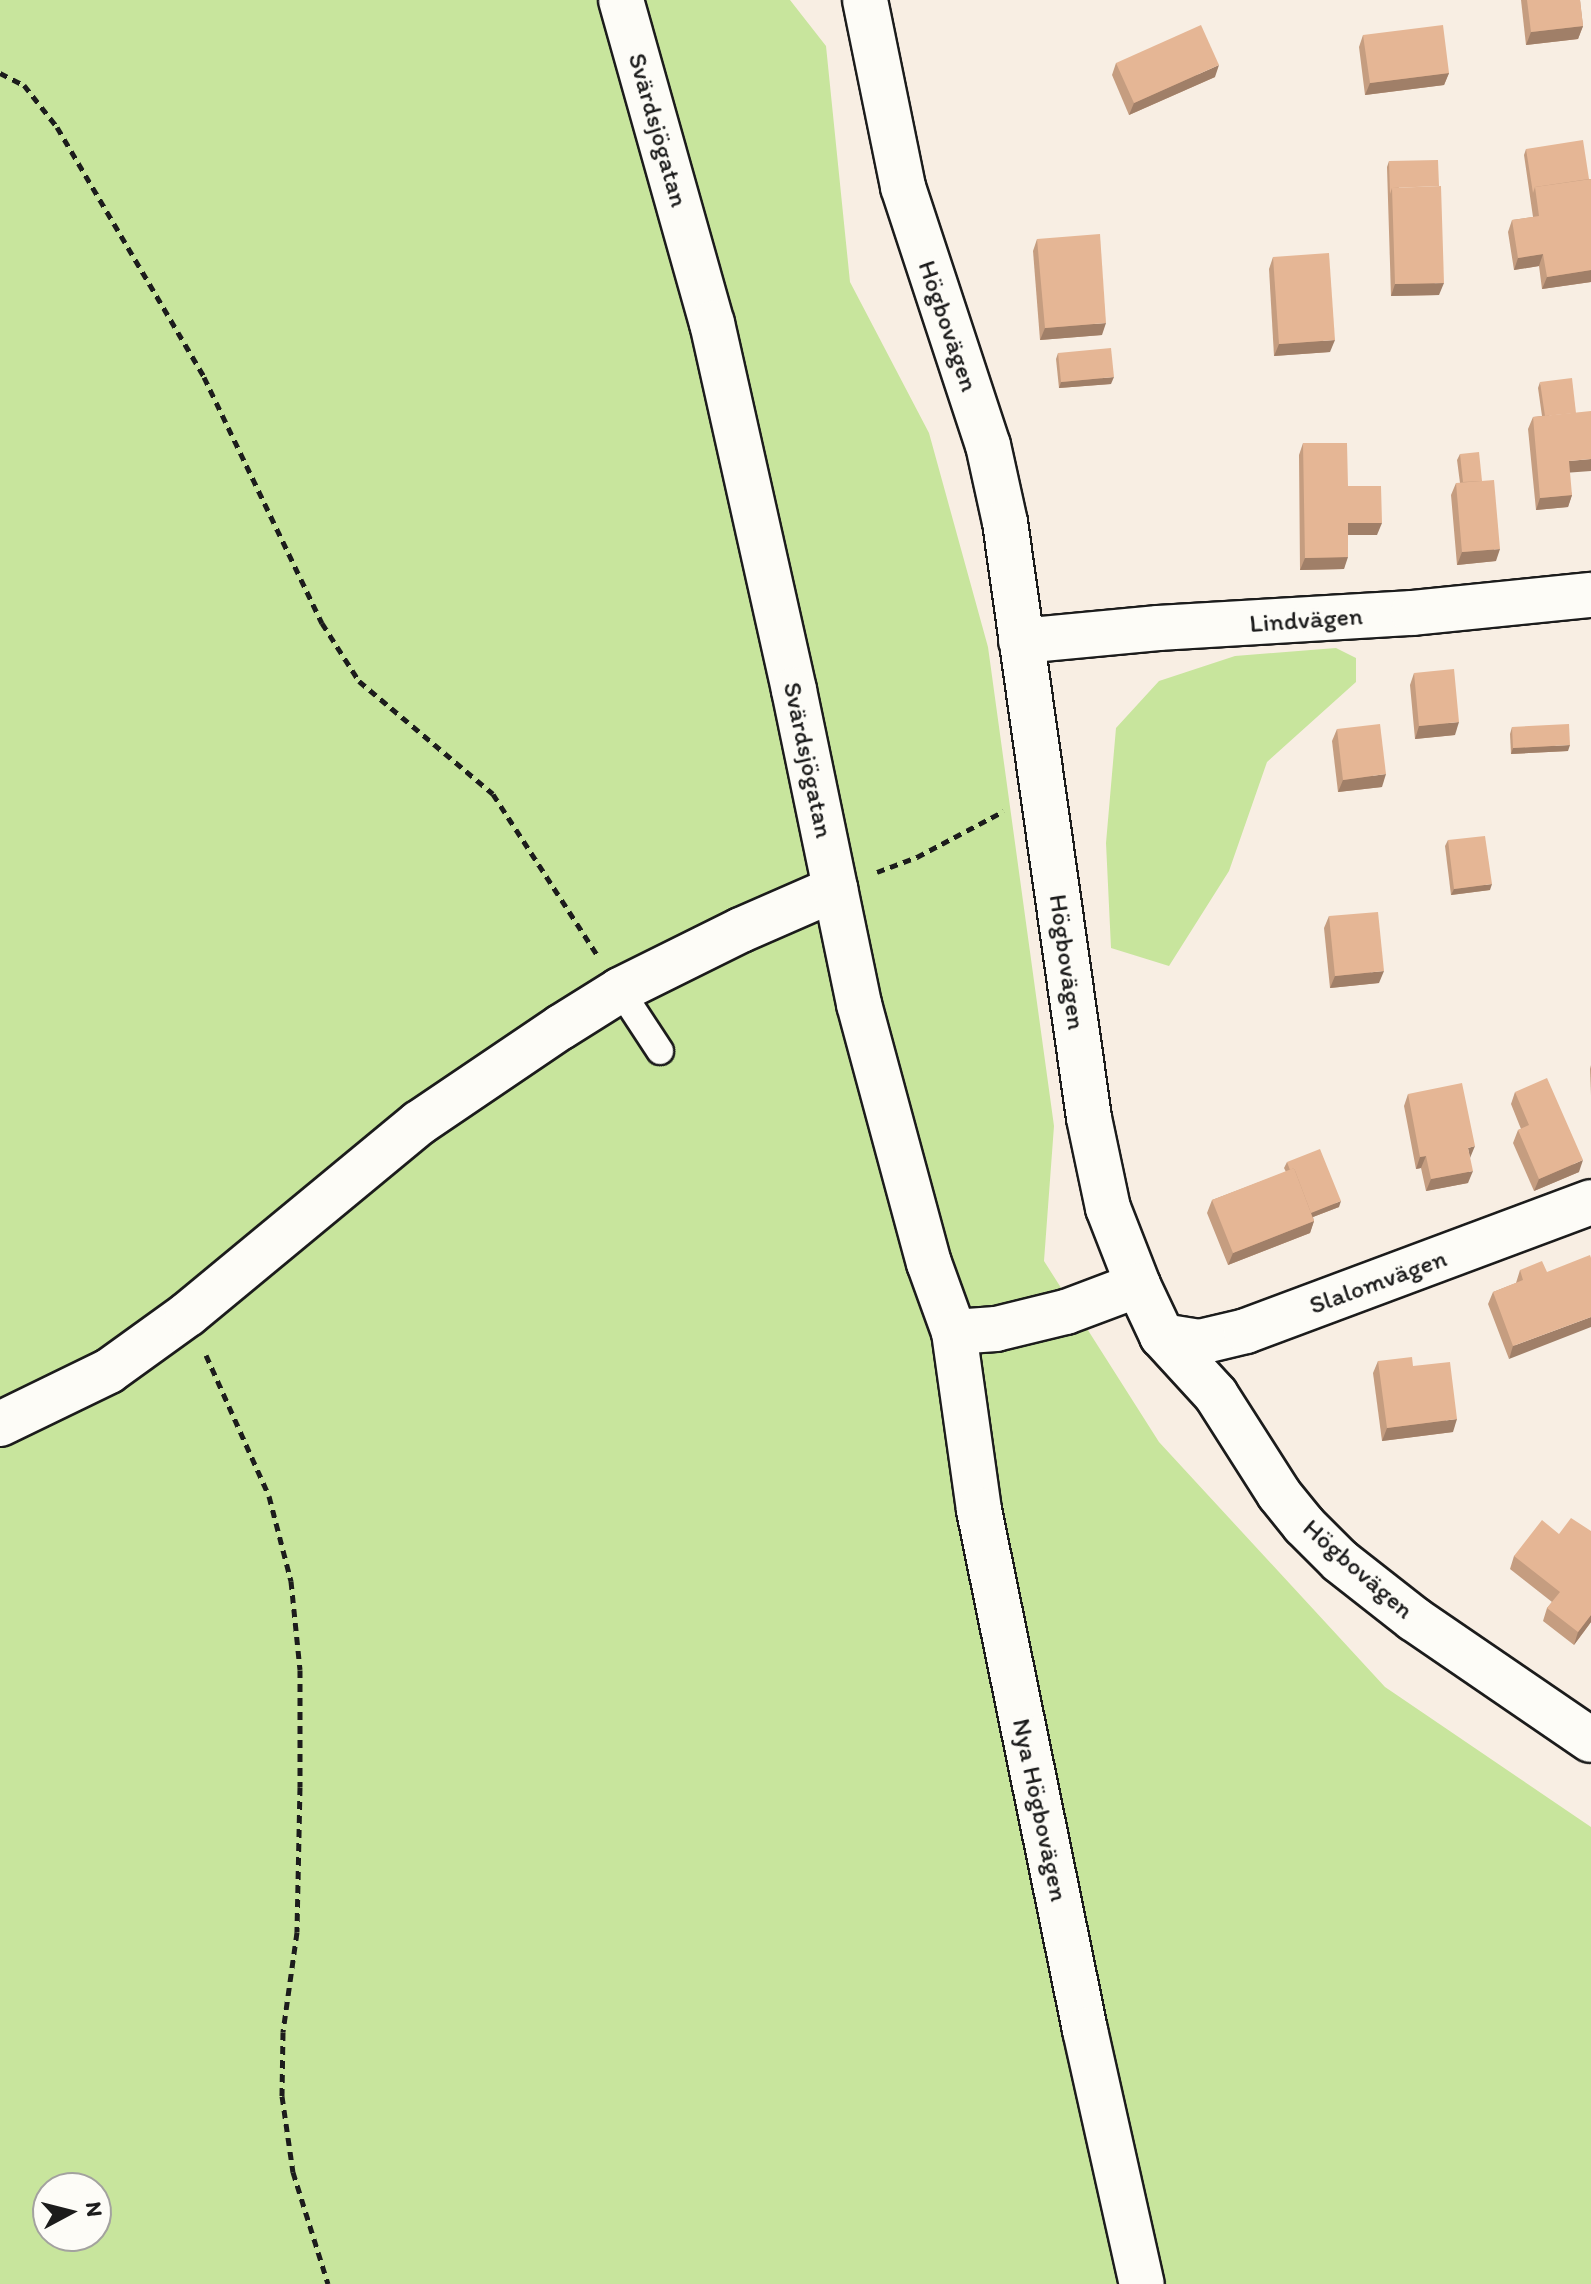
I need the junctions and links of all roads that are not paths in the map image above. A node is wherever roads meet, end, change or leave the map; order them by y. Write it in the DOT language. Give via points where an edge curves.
graph roads {
  1 [pos="621,0"];
  2 [pos="865,0"];
  3 [pos="1591,595"];
  4 [pos="1021,641"];
  5 [pos="835,889"];
  6 [pos="620,990"];
  7 [pos="660,1051"];
  8 [pos="1591,1202"];
  9 [pos="1138,1285"];
  10 [pos="954,1332"];
  11 [pos="1162,1336"];
  12 [pos="0,1424"];
  13 [pos="1591,1740"];
  14 [pos="1142,2284"];
  1 -- 5 [label="street, Svärdsjögatan" via="712,323"];
  2 -- 4 [label="street, Högbovägen" via="903,187 988,445"];
  3 -- 4 [label="street, Lindvägen"];
  4 -- 9 [label="street, Högbovägen" via="1089,1118 1108,1208"];
  5 -- 6 [label="street"];
  5 -- 10 [label="street, Svärdsjögatan" via="859,1004 929,1263"];
  6 -- 7 [label="lane"];
  6 -- 12 [label="street" via="431,1114 188,1314 109,1371"];
  8 -- 11 [label="street, Slalomvägen" via="1246,1331 1200,1342"];
  9 -- 10 [label="street" via="1066,1312 996,1329"];
  9 -- 11 [label="street, Högbovägen"];
  10 -- 14 [label="street, Nya Högbovägen" via="982,1526"];
  11 -- 13 [label="street, Högbovägen" via="1216,1395 1279,1494 1340,1561 1414,1619"];
}
